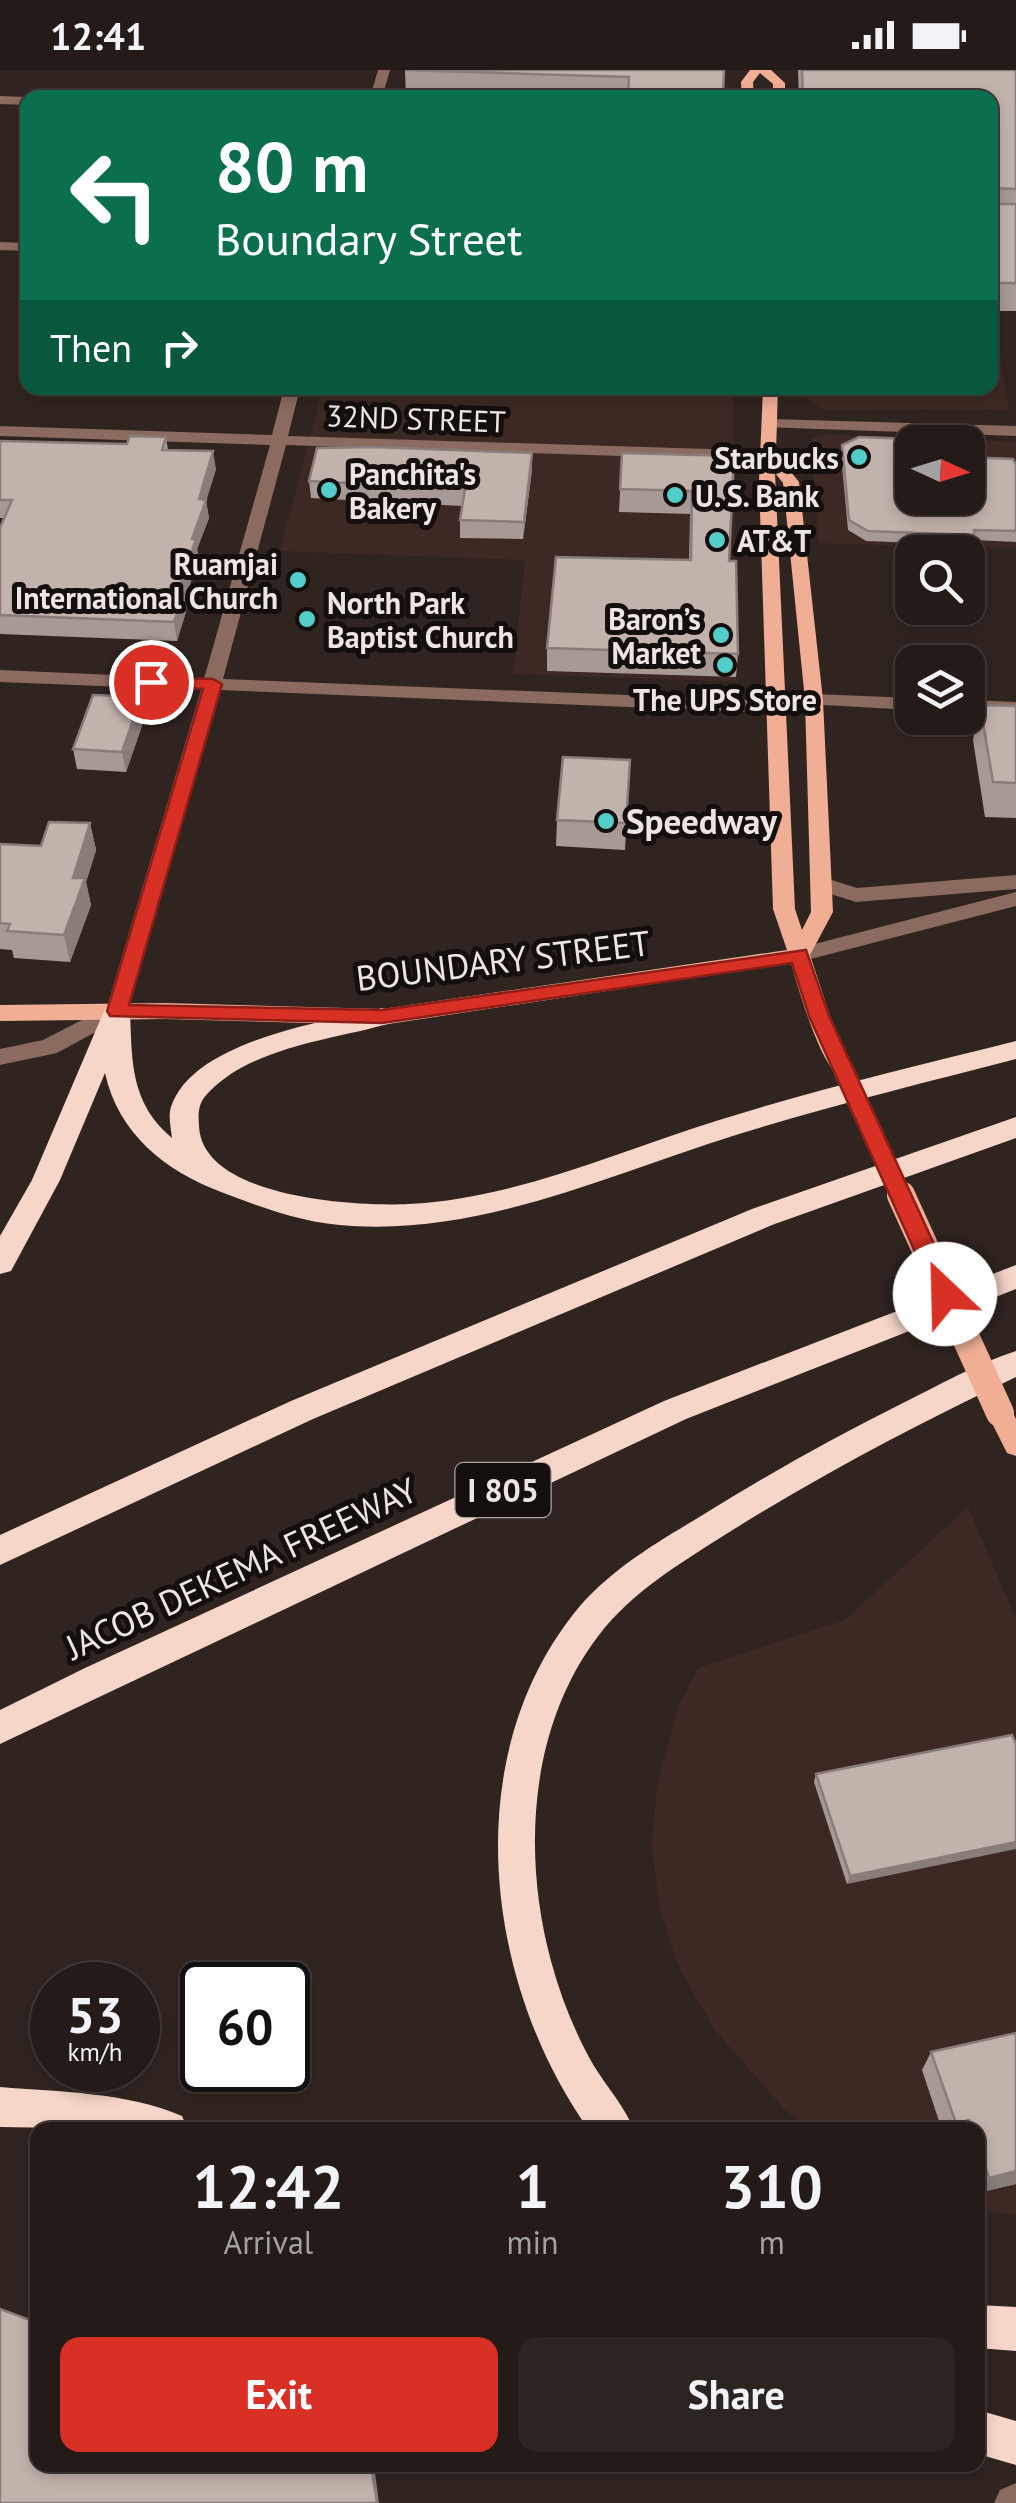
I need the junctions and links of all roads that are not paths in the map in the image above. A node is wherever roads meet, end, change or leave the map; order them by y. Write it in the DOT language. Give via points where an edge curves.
graph roads {
  1 [pos="760,70"];
  2 [pos="748,90"];
  3 [pos="778,90"];
  4 [pos="290,395"];
  5 [pos="770,395"];
  6 [pos="769,424"];
  7 [pos="1016,431"];
  8 [pos="0,432"];
  9 [pos="277,440"];
  10 [pos="770,456"];
  11 [pos="0,676"];
  12 [pos="213,684"];
  13 [pos="814,700"];
  14 [pos="895,703"];
  15 [pos="777,706"];
  16 [pos="985,707"];
  17 [pos="1016,708"];
  18 [pos="1016,882"];
  19 [pos="822,884"];
  20 [pos="1016,899"];
  21 [pos="800,955"];
  22 [pos="117,1011"];
  23 [pos="0,1013"];
  24 [pos="382,1016"];
  25 [pos="1016,1050"];
  26 [pos="0,1057"];
  27 [pos="1016,1126"];
  28 [pos="212,1176"];
  29 [pos="0,1263"];
  30 [pos="1016,1277"];
  31 [pos="1016,1363"];
  32 [pos="1016,1444"];
  33 [pos="0,1551"];
  34 [pos="0,1728"];
  35 [pos="0,2107"];
  36 [pos="127,2122"];
  37 [pos="609,2122"];
  38 [pos="985,2328"];
  39 [pos="1016,2330"];
  40 [pos="985,2434"];
  41 [pos="1016,2443"];
  1 -- 2 [label="main road"];
  1 -- 3 [label="main road"];
  4 -- 9 [label="street"];
  5 -- 6 [label="main road"];
  6 -- 7 [label="street"];
  6 -- 10 [label="main road"];
  8 -- 9 [label="street, 32ND STREET"];
  9 -- 10 [label="street, 32ND STREET"];
  9 -- 12 [label="street"];
  10 -- 13 [label="main road" via="790,480"];
  10 -- 15 [label="main road"];
  11 -- 12 [label="street"];
  12 -- 15 [label="street"];
  12 -- 22 [label="street"];
  13 -- 14 [label="street"];
  13 -- 19 [label="main road"];
  15 -- 21 [label="main road" via="784,909"];
  16 -- 17 [label="street"];
  18 -- 19 [label="street" via="856,896"];
  19 -- 21 [label="main road" via="822,912"];
  20 -- 21 [label="street, BOUNDARY STREET"];
  21 -- 24 [label="main road, BOUNDARY STREET"];
  21 -- 32 [label="main road, bridge" via="819,1016"];
  22 -- 23 [label="main road"];
  22 -- 24 [label="main road, BOUNDARY STREET"];
  22 -- 26 [label="street, BOUNDARY STREET" via="48,1047"];
  22 -- 28 [label="highway" via="119,1078 148,1135 172,1157"];
  22 -- 29 [label="highway" via="46,1180"];
  24 -- 28 [label="highway" via="232,1059 196,1082 184,1133"];
  25 -- 28 [label="highway" via="730,1127 449,1213 382,1219 314,1214"];
  27 -- 33 [label="highway" via="762,1216 302,1410"];
  30 -- 34 [label="highway, JACOB DEKEMA FREEWAY / I 805" via="675,1410"];
  31 -- 37 [label="highway" via="770,1489 650,1566 585,1626 544,1700 522,1776 514,1867 529,1965 560,2043"];
  35 -- 36 [label="highway"];
  38 -- 39 [label="highway"];
  40 -- 41 [label="highway"];
}
